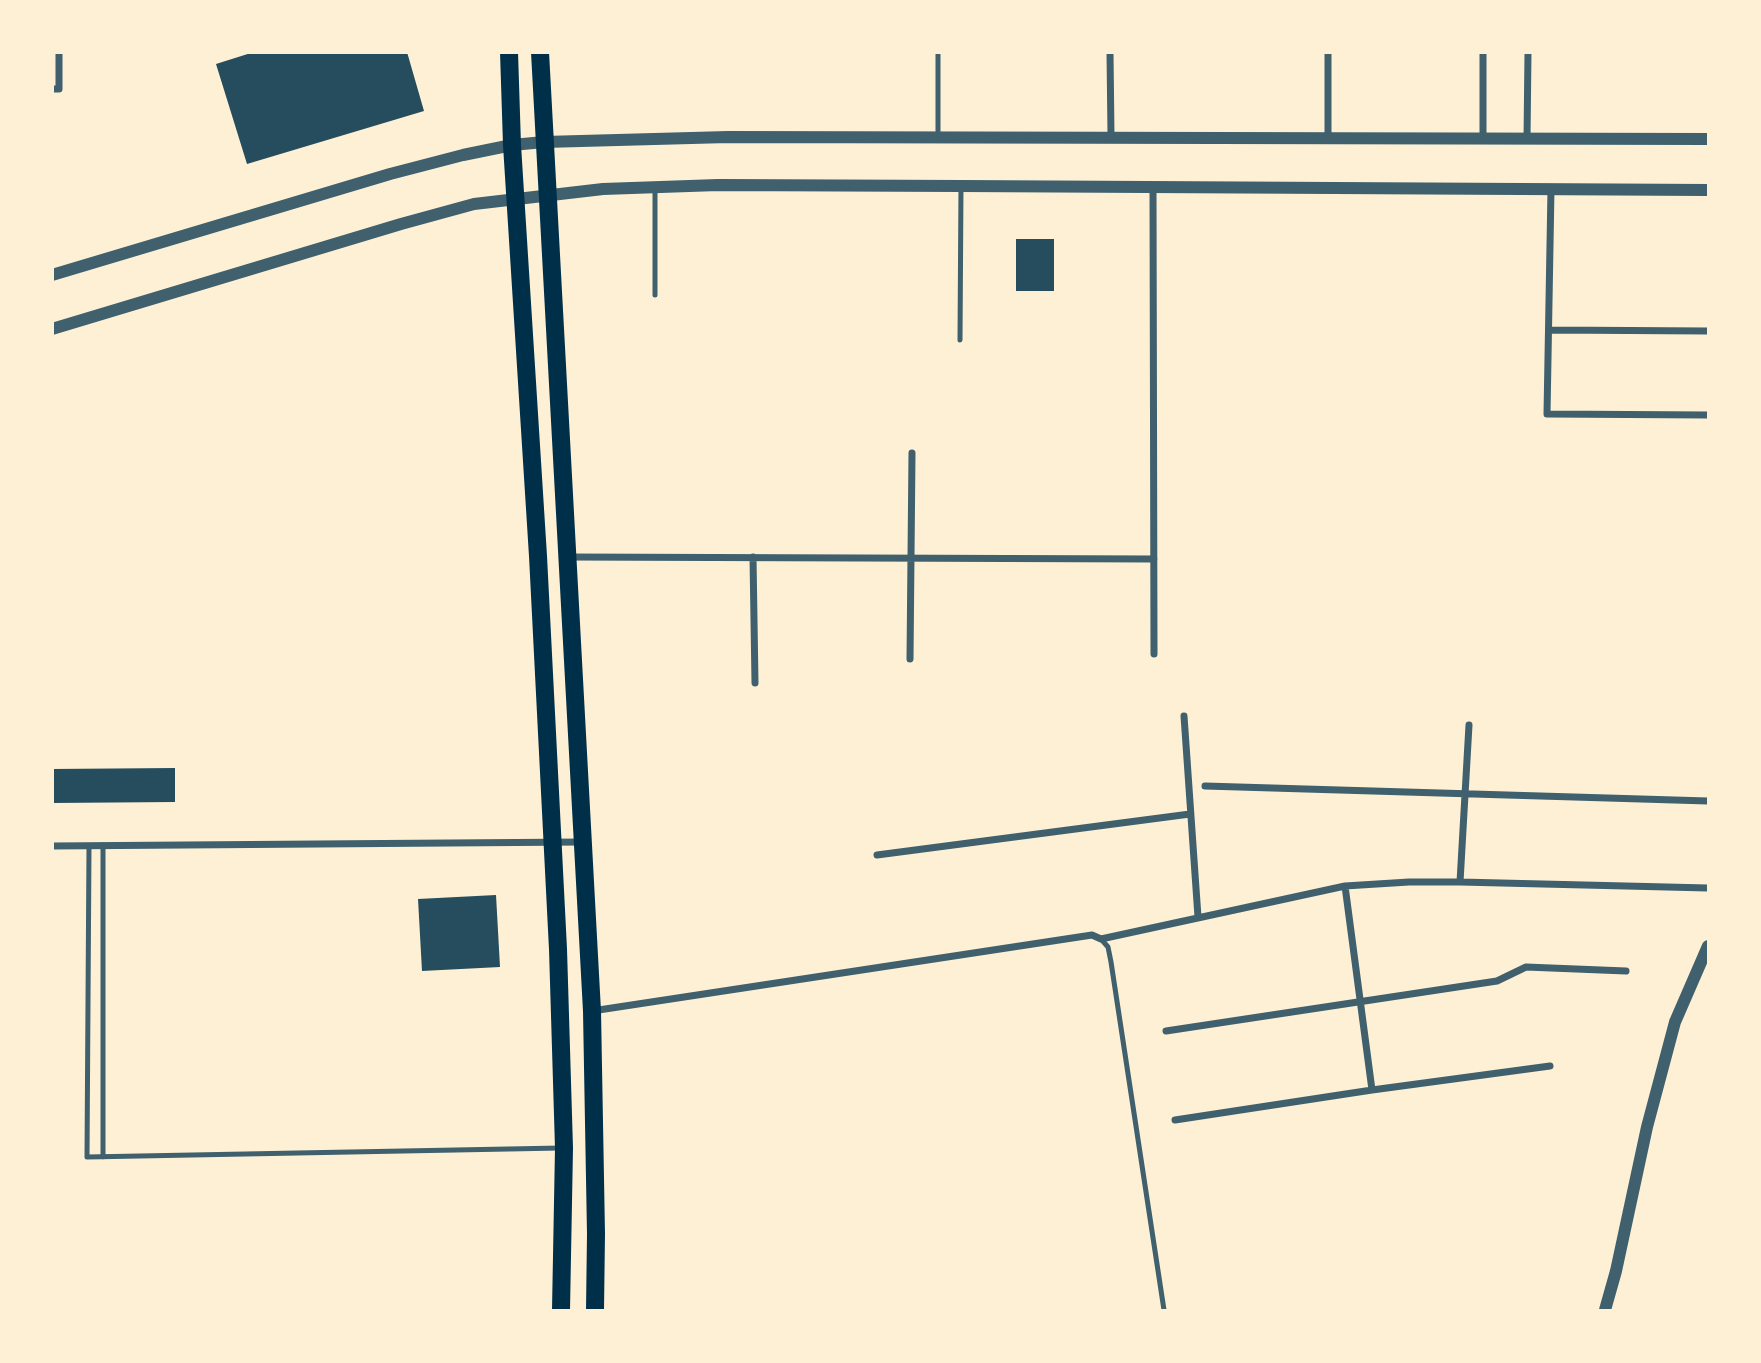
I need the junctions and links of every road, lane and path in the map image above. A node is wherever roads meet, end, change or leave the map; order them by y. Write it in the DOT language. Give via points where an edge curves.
graph roads {
  1 [pos="59,52"];
  2 [pos="509,52"];
  3 [pos="540,52"];
  4 [pos="938,52"];
  5 [pos="1110,52"];
  6 [pos="1328,52"];
  7 [pos="1483,52"];
  8 [pos="1528,52"];
  9 [pos="52,89"];
  10 [pos="938,136"];
  11 [pos="1111,136"];
  12 [pos="1328,138"];
  13 [pos="1483,139"];
  14 [pos="1527,139"];
  15 [pos="1709,139"];
  16 [pos="544,142"];
  17 [pos="512,145"];
  18 [pos="961,186"];
  19 [pos="1153,186"];
  20 [pos="655,187"];
  21 [pos="1551,189"];
  22 [pos="1709,190"];
  23 [pos="547,194"];
  24 [pos="515,198"];
  25 [pos="52,275"];
  26 [pos="655,296"];
  27 [pos="52,329"];
  28 [pos="1549,330"];
  29 [pos="1709,331"];
  30 [pos="960,340"];
  31 [pos="1709,415"];
  32 [pos="912,453"];
  33 [pos="566,556"];
  34 [pos="753,557"];
  35 [pos="911,558"];
  36 [pos="1154,559"];
  37 [pos="1154,654"];
  38 [pos="910,659"];
  39 [pos="755,682"];
  40 [pos="1184,716"];
  41 [pos="1469,725"];
  42 [pos="1205,786"];
  43 [pos="1465,793"];
  44 [pos="1709,801"];
  45 [pos="1190,814"];
  46 [pos="582,842"];
  47 [pos="551,843"];
  48 [pos="89,845"];
  49 [pos="103,845"];
  50 [pos="52,846"];
  51 [pos="877,855"];
  52 [pos="1460,882"];
  53 [pos="1345,886"];
  54 [pos="1709,888"];
  55 [pos="1198,917"];
  56 [pos="1101,939"];
  57 [pos="1709,946"];
  58 [pos="1626,971"];
  59 [pos="1361,1002"];
  60 [pos="592,1011"];
  61 [pos="1166,1031"];
  62 [pos="1550,1066"];
  63 [pos="1372,1090"];
  64 [pos="1175,1120"];
  65 [pos="564,1148"];
  66 [pos="103,1157"];
  67 [pos="561,1311"];
  68 [pos="595,1311"];
  69 [pos="1164,1311"];
  70 [pos="1605,1311"];
  1 -- 9 [label="street" via="59,89"];
  2 -- 17 [label="main road"];
  3 -- 16 [label="main road"];
  4 -- 10 [label="lane"];
  5 -- 11 [label="street"];
  6 -- 12 [label="street"];
  7 -- 13 [label="street"];
  8 -- 14 [label="street"];
  10 -- 11 [label="street"];
  10 -- 16 [label="street"];
  11 -- 12 [label="street"];
  12 -- 13 [label="street"];
  13 -- 14 [label="street"];
  14 -- 15 [label="street"];
  16 -- 17 [label="street"];
  16 -- 23 [label="main road"];
  17 -- 24 [label="main road"];
  17 -- 25 [label="street" via="390,174"];
  18 -- 19 [label="street"];
  18 -- 20 [label="street"];
  18 -- 30 [label="lane"];
  19 -- 21 [label="street"];
  19 -- 36 [label="street"];
  20 -- 23 [label="street"];
  20 -- 26 [label="lane"];
  21 -- 22 [label="street"];
  21 -- 28 [label="street"];
  23 -- 24 [label="street"];
  23 -- 33 [label="main road"];
  24 -- 27 [label="street" via="401,224"];
  24 -- 47 [label="main road"];
  28 -- 29 [label="street"];
  28 -- 31 [label="street" via="1547,414"];
  32 -- 35 [label="street"];
  33 -- 34 [label="street"];
  33 -- 46 [label="main road"];
  34 -- 35 [label="street"];
  34 -- 39 [label="street"];
  35 -- 36 [label="street"];
  35 -- 38 [label="street"];
  36 -- 37 [label="street"];
  40 -- 45 [label="street"];
  41 -- 43 [label="street"];
  42 -- 43 [label="street"];
  43 -- 44 [label="street"];
  43 -- 52 [label="street"];
  45 -- 51 [label="street"];
  45 -- 55 [label="street"];
  46 -- 47 [label="street"];
  46 -- 60 [label="main road"];
  47 -- 49 [label="street"];
  47 -- 65 [label="main road"];
  48 -- 49 [label="street"];
  48 -- 50 [label="street"];
  48 -- 66 [label="lane" via="87,1157"];
  49 -- 66 [label="lane"];
  52 -- 53 [label="street"];
  52 -- 54 [label="street"];
  53 -- 55 [label="street"];
  53 -- 59 [label="street"];
  55 -- 56 [label="street"];
  56 -- 60 [label="street" via="1092,935"];
  56 -- 69 [label="lane" via="1111,962"];
  57 -- 70 [label="street" via="1675,1022"];
  58 -- 59 [label="street" via="1526,967 1497,981"];
  59 -- 61 [label="street"];
  59 -- 63 [label="street"];
  60 -- 68 [label="main road"];
  62 -- 63 [label="street"];
  63 -- 64 [label="street"];
  65 -- 66 [label="lane"];
  65 -- 67 [label="main road"];
}
